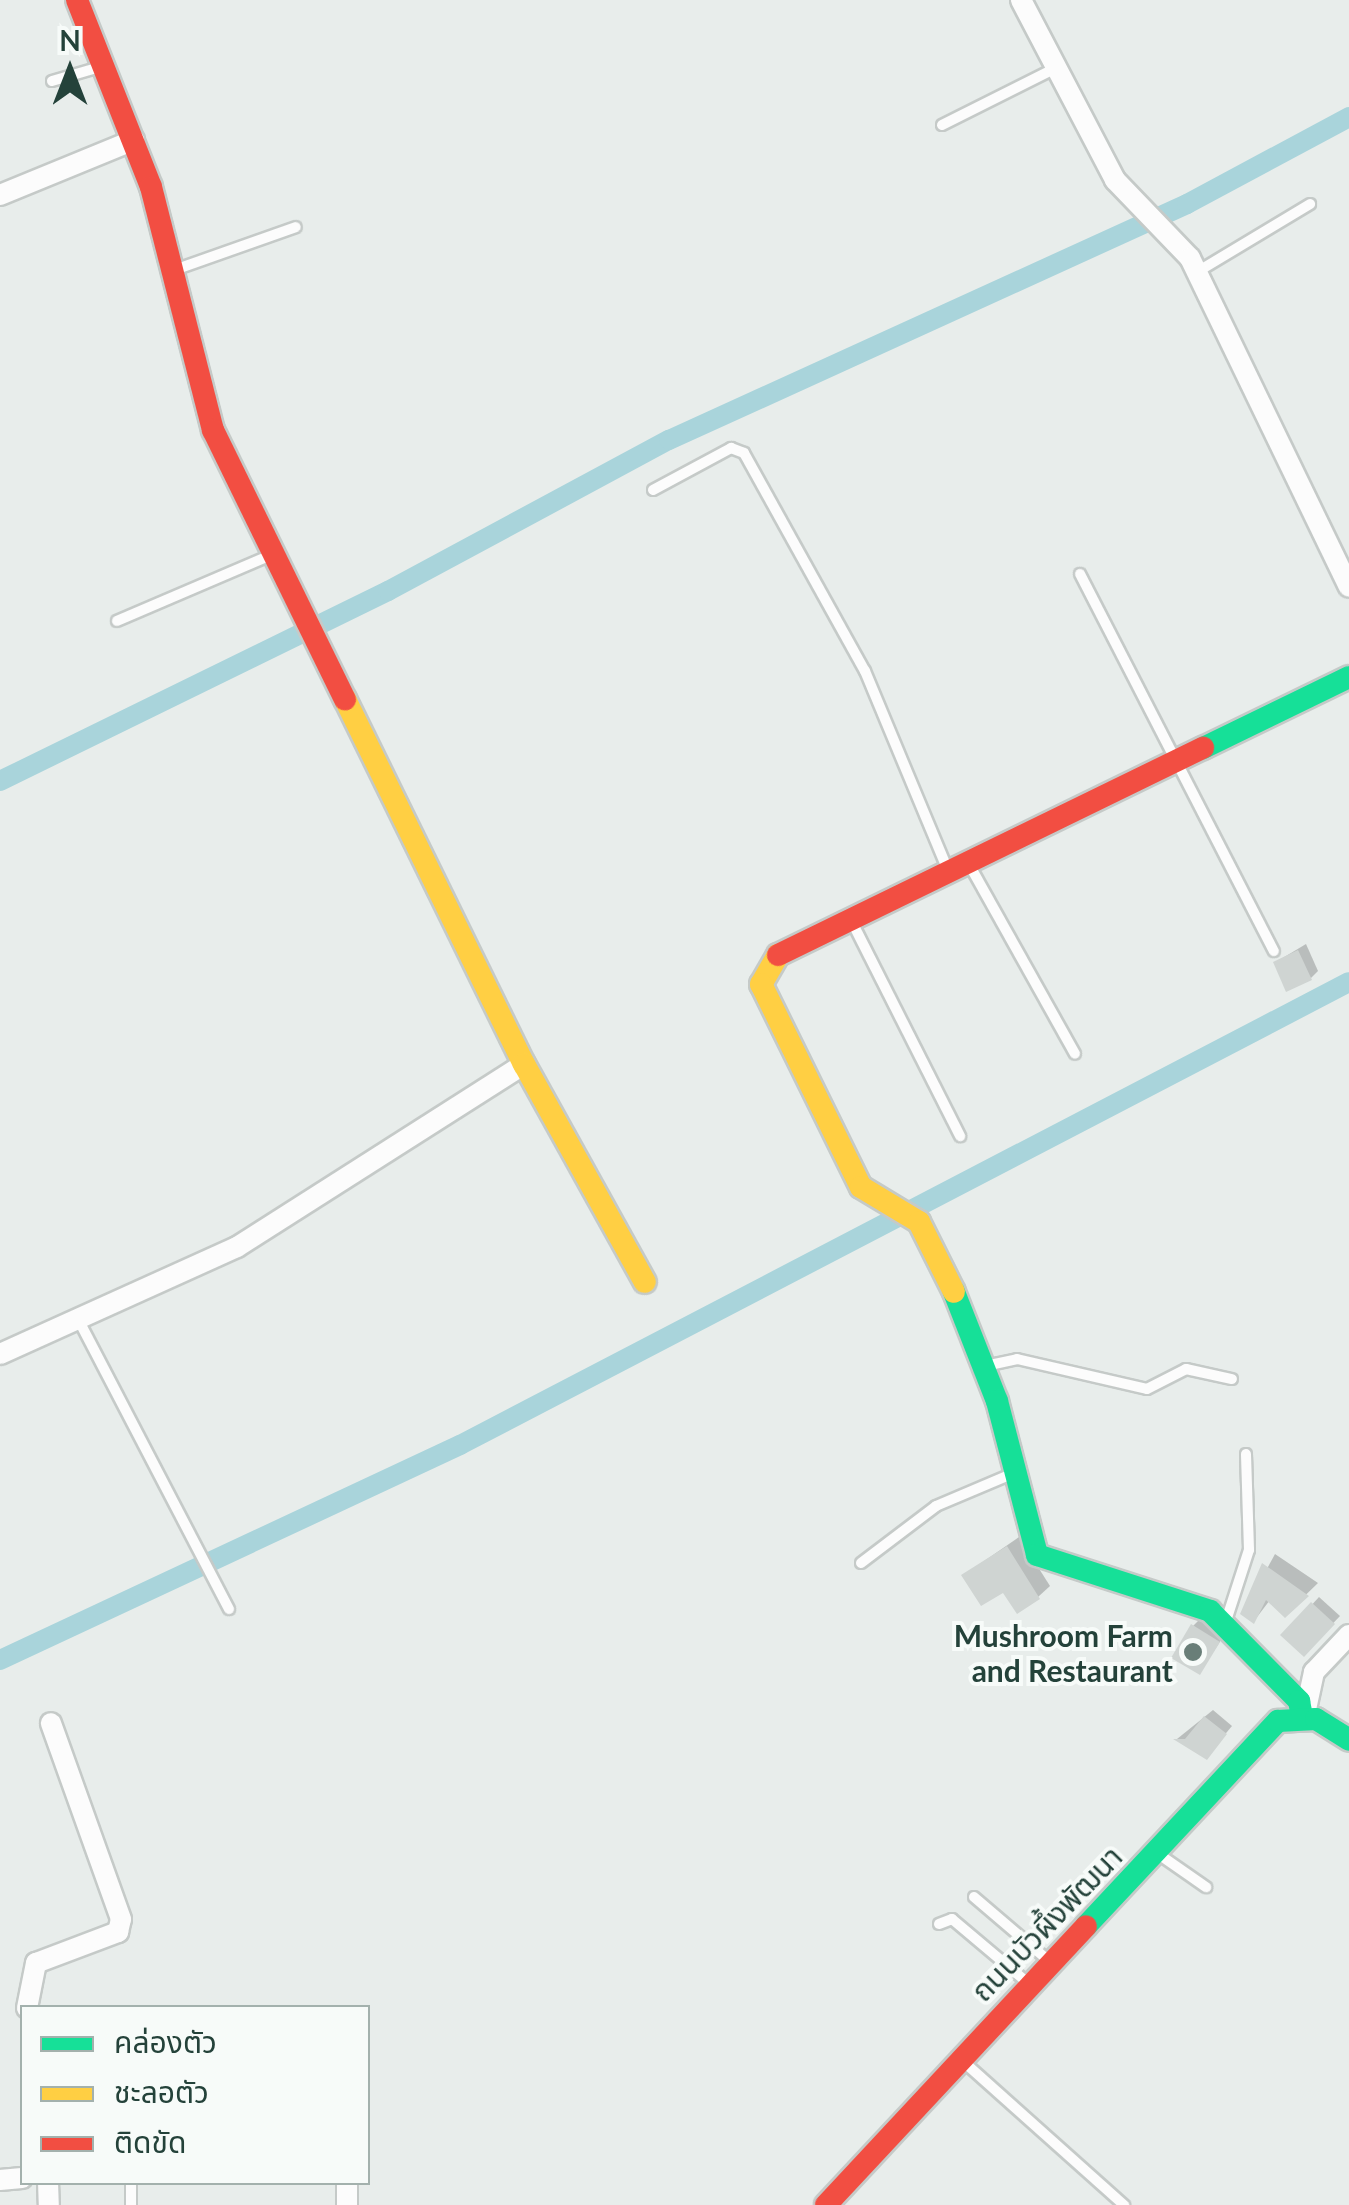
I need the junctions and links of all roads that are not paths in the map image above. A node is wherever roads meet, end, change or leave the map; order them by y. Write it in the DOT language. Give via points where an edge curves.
graph roads {
  1 [pos="78,0"];
  2 [pos="1020,0"];
  3 [pos="104,66"];
  4 [pos="1054,68"];
  5 [pos="52,81"];
  6 [pos="942,125"];
  7 [pos="134,140"];
  8 [pos="0,195"];
  9 [pos="1310,204"];
  10 [pos="296,226"];
  11 [pos="172,270"];
  12 [pos="1197,272"];
  13 [pos="653,490"];
  14 [pos="271,555"];
  15 [pos="1080,574"];
  16 [pos="1349,587"];
  17 [pos="117,621"];
  18 [pos="1349,676"];
  19 [pos="1179,763"];
  20 [pos="960,870"];
  21 [pos="851,920"];
  22 [pos="1274,951"];
  23 [pos="1075,1054"];
  24 [pos="524,1064"];
  25 [pos="960,1136"];
  26 [pos="645,1282"];
  27 [pos="78,1319"];
  28 [pos="0,1354"];
  29 [pos="984,1366"];
  30 [pos="1232,1379"];
  31 [pos="1246,1454"];
  32 [pos="1016,1472"];
  33 [pos="861,1563"];
  34 [pos="229,1610"];
  35 [pos="1224,1626"];
  36 [pos="1349,1635"];
  37 [pos="1311,1719"];
  38 [pos="50,1723"];
  39 [pos="1349,1740"];
  40 [pos="1156,1852"];
  41 [pos="1206,1887"];
  42 [pos="974,1897"];
  43 [pos="939,1924"];
  44 [pos="1050,1961"];
  45 [pos="1029,1984"];
  46 [pos="28,2005"];
  47 [pos="959,2058"];
  48 [pos="826,2205"];
  49 [pos="1124,2205"];
  1 -- 3 [label="street"];
  2 -- 4 [label="street"];
  3 -- 5 [label="lane"];
  3 -- 7 [label="street"];
  4 -- 6 [label="lane"];
  4 -- 12 [label="street" via="1140,210 1174,236"];
  7 -- 8 [label="street"];
  7 -- 11 [label="street"];
  9 -- 12 [label="lane"];
  10 -- 11 [label="lane"];
  11 -- 14 [label="street" via="213,430"];
  12 -- 16 [label="street"];
  13 -- 20 [label="lane" via="731,448 744,453 865,671"];
  14 -- 17 [label="lane"];
  14 -- 24 [label="street"];
  15 -- 19 [label="lane"];
  18 -- 19 [label="street"];
  19 -- 20 [label="street"];
  19 -- 22 [label="lane"];
  20 -- 21 [label="street"];
  20 -- 23 [label="lane"];
  21 -- 25 [label="lane"];
  21 -- 29 [label="street" via="770,961 760,984 861,1187 918,1222"];
  24 -- 26 [label="street"];
  24 -- 27 [label="street" via="337,1191"];
  27 -- 28 [label="street"];
  27 -- 34 [label="lane"];
  29 -- 30 [label="lane" via="1017,1359 1147,1389 1186,1369"];
  29 -- 32 [label="street"];
  31 -- 35 [label="lane" via="1249,1550"];
  32 -- 33 [label="lane" via="936,1506"];
  32 -- 35 [label="street" via="1044,1563 1197,1604"];
  35 -- 37 [label="street"];
  36 -- 37 [label="street" via="1314,1672"];
  37 -- 39 [label="street"];
  37 -- 40 [label="street, ถนนบัวผึ้งพัฒนา" via="1278,1722"];
  38 -- 46 [label="street" via="120,1926 36,1963"];
  40 -- 41 [label="lane"];
  40 -- 44 [label="street, ถนนบัวผึ้งพัฒนา"];
  42 -- 44 [label="lane"];
  43 -- 45 [label="lane" via="952,1919"];
  44 -- 45 [label="street, ถนนบัวผึ้งพัฒนา"];
  45 -- 47 [label="street, ถนนบัวผึ้งพัฒนา"];
  47 -- 48 [label="street, ถนนบัวผึ้งพัฒนา"];
  47 -- 49 [label="lane"];
}
